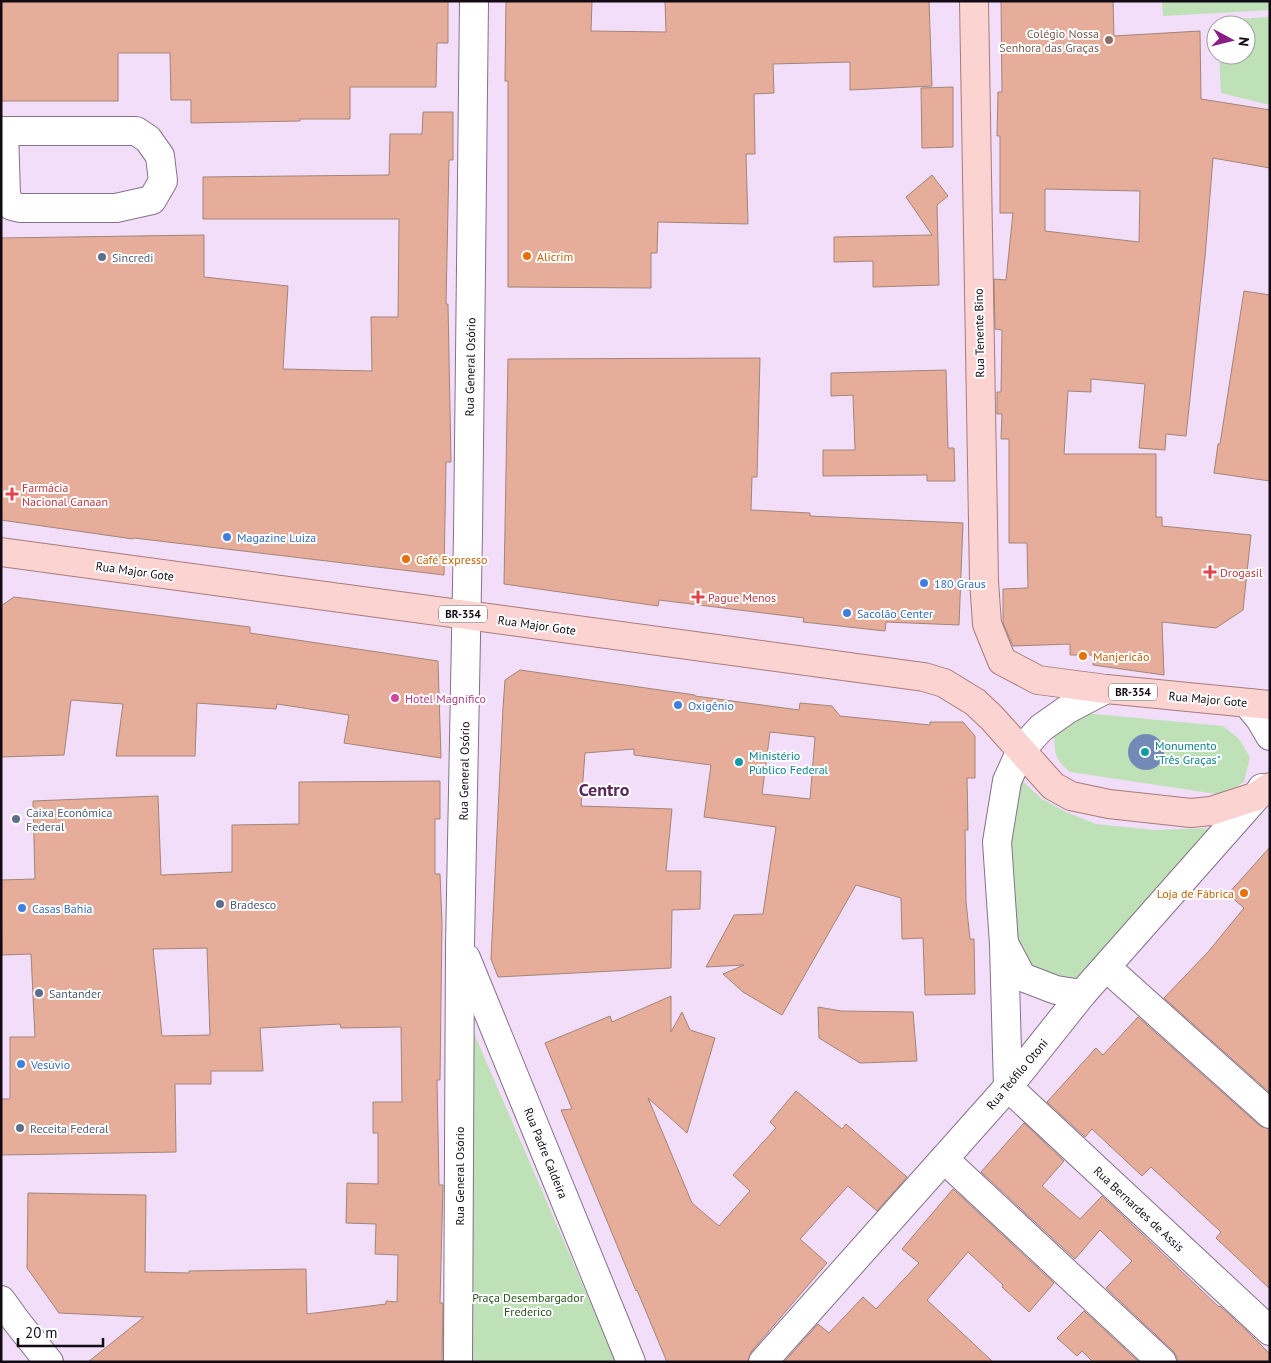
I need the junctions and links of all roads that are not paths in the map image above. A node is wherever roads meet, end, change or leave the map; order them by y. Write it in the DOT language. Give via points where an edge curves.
graph roads {
  1 [pos="474,1"];
  2 [pos="974,1"];
  3 [pos="2,131"];
  4 [pos="1,552"];
  5 [pos="467,615"];
  6 [pos="1002,661"];
  7 [pos="1106,689"];
  8 [pos="1258,704"];
  9 [pos="1270,736"];
  10 [pos="1021,750"];
  11 [pos="1267,790"];
  12 [pos="1004,944"];
  13 [pos="460,945"];
  14 [pos="1106,967"];
  15 [pos="1082,994"];
  16 [pos="1008,1087"];
  17 [pos="1270,1114"];
  18 [pos="944,1159"];
  19 [pos="1,1300"];
  20 [pos="9,1331"];
  21 [pos="1270,1331"];
  22 [pos="49,1362"];
  23 [pos="458,1362"];
  24 [pos="631,1362"];
  25 [pos="763,1362"];
  26 [pos="1162,1362"];
  1 -- 5 [label="street, Rua General Osório"];
  2 -- 6 [label="main road, Rua Tenente Bino" via="984,580 987,624"];
  3 -- 3 [label="street" via="136,132 148,139 160,156 163,181 152,200 116,208 12,206 6,196"];
  4 -- 5 [label="main road, Rua Major Gote / BR-354"];
  5 -- 10 [label="main road, Rua Major Gote / BR-354" via="924,677 944,682 974,702"];
  5 -- 13 [label="street, Rua General Osório"];
  6 -- 7 [label="main road, Rua Major Gote / BR-354" via="1038,680"];
  7 -- 8 [label="main road, Rua Major Gote / BR-354"];
  7 -- 10 [label="street" via="1061,714"];
  8 -- 9 [label="street" via="1260,719"];
  10 -- 11 [label="main road, Rua Major Gote" via="1053,786 1071,796 1109,804 1211,811"];
  10 -- 12 [label="street" via="1007,781 997,842"];
  11 -- 14 [label="street, Rua Teófilo Otoni"];
  12 -- 15 [label="street" via="1022,977 1056,990"];
  12 -- 16 [label="street"];
  13 -- 23 [label="street, Rua General Osório"];
  13 -- 24 [label="street, Rua Padre Caldeira"];
  14 -- 15 [label="street, Rua Teófilo Otoni"];
  14 -- 17 [label="street"];
  15 -- 16 [label="street, Rua Teófilo Otoni"];
  16 -- 18 [label="street, Rua Teófilo Otoni"];
  16 -- 21 [label="street, Rua Bernardes de Assis"];
  18 -- 25 [label="street, Rua Teófilo Otoni"];
  18 -- 26 [label="street"];
  19 -- 20 [label="street"];
  20 -- 22 [label="street"];
}
